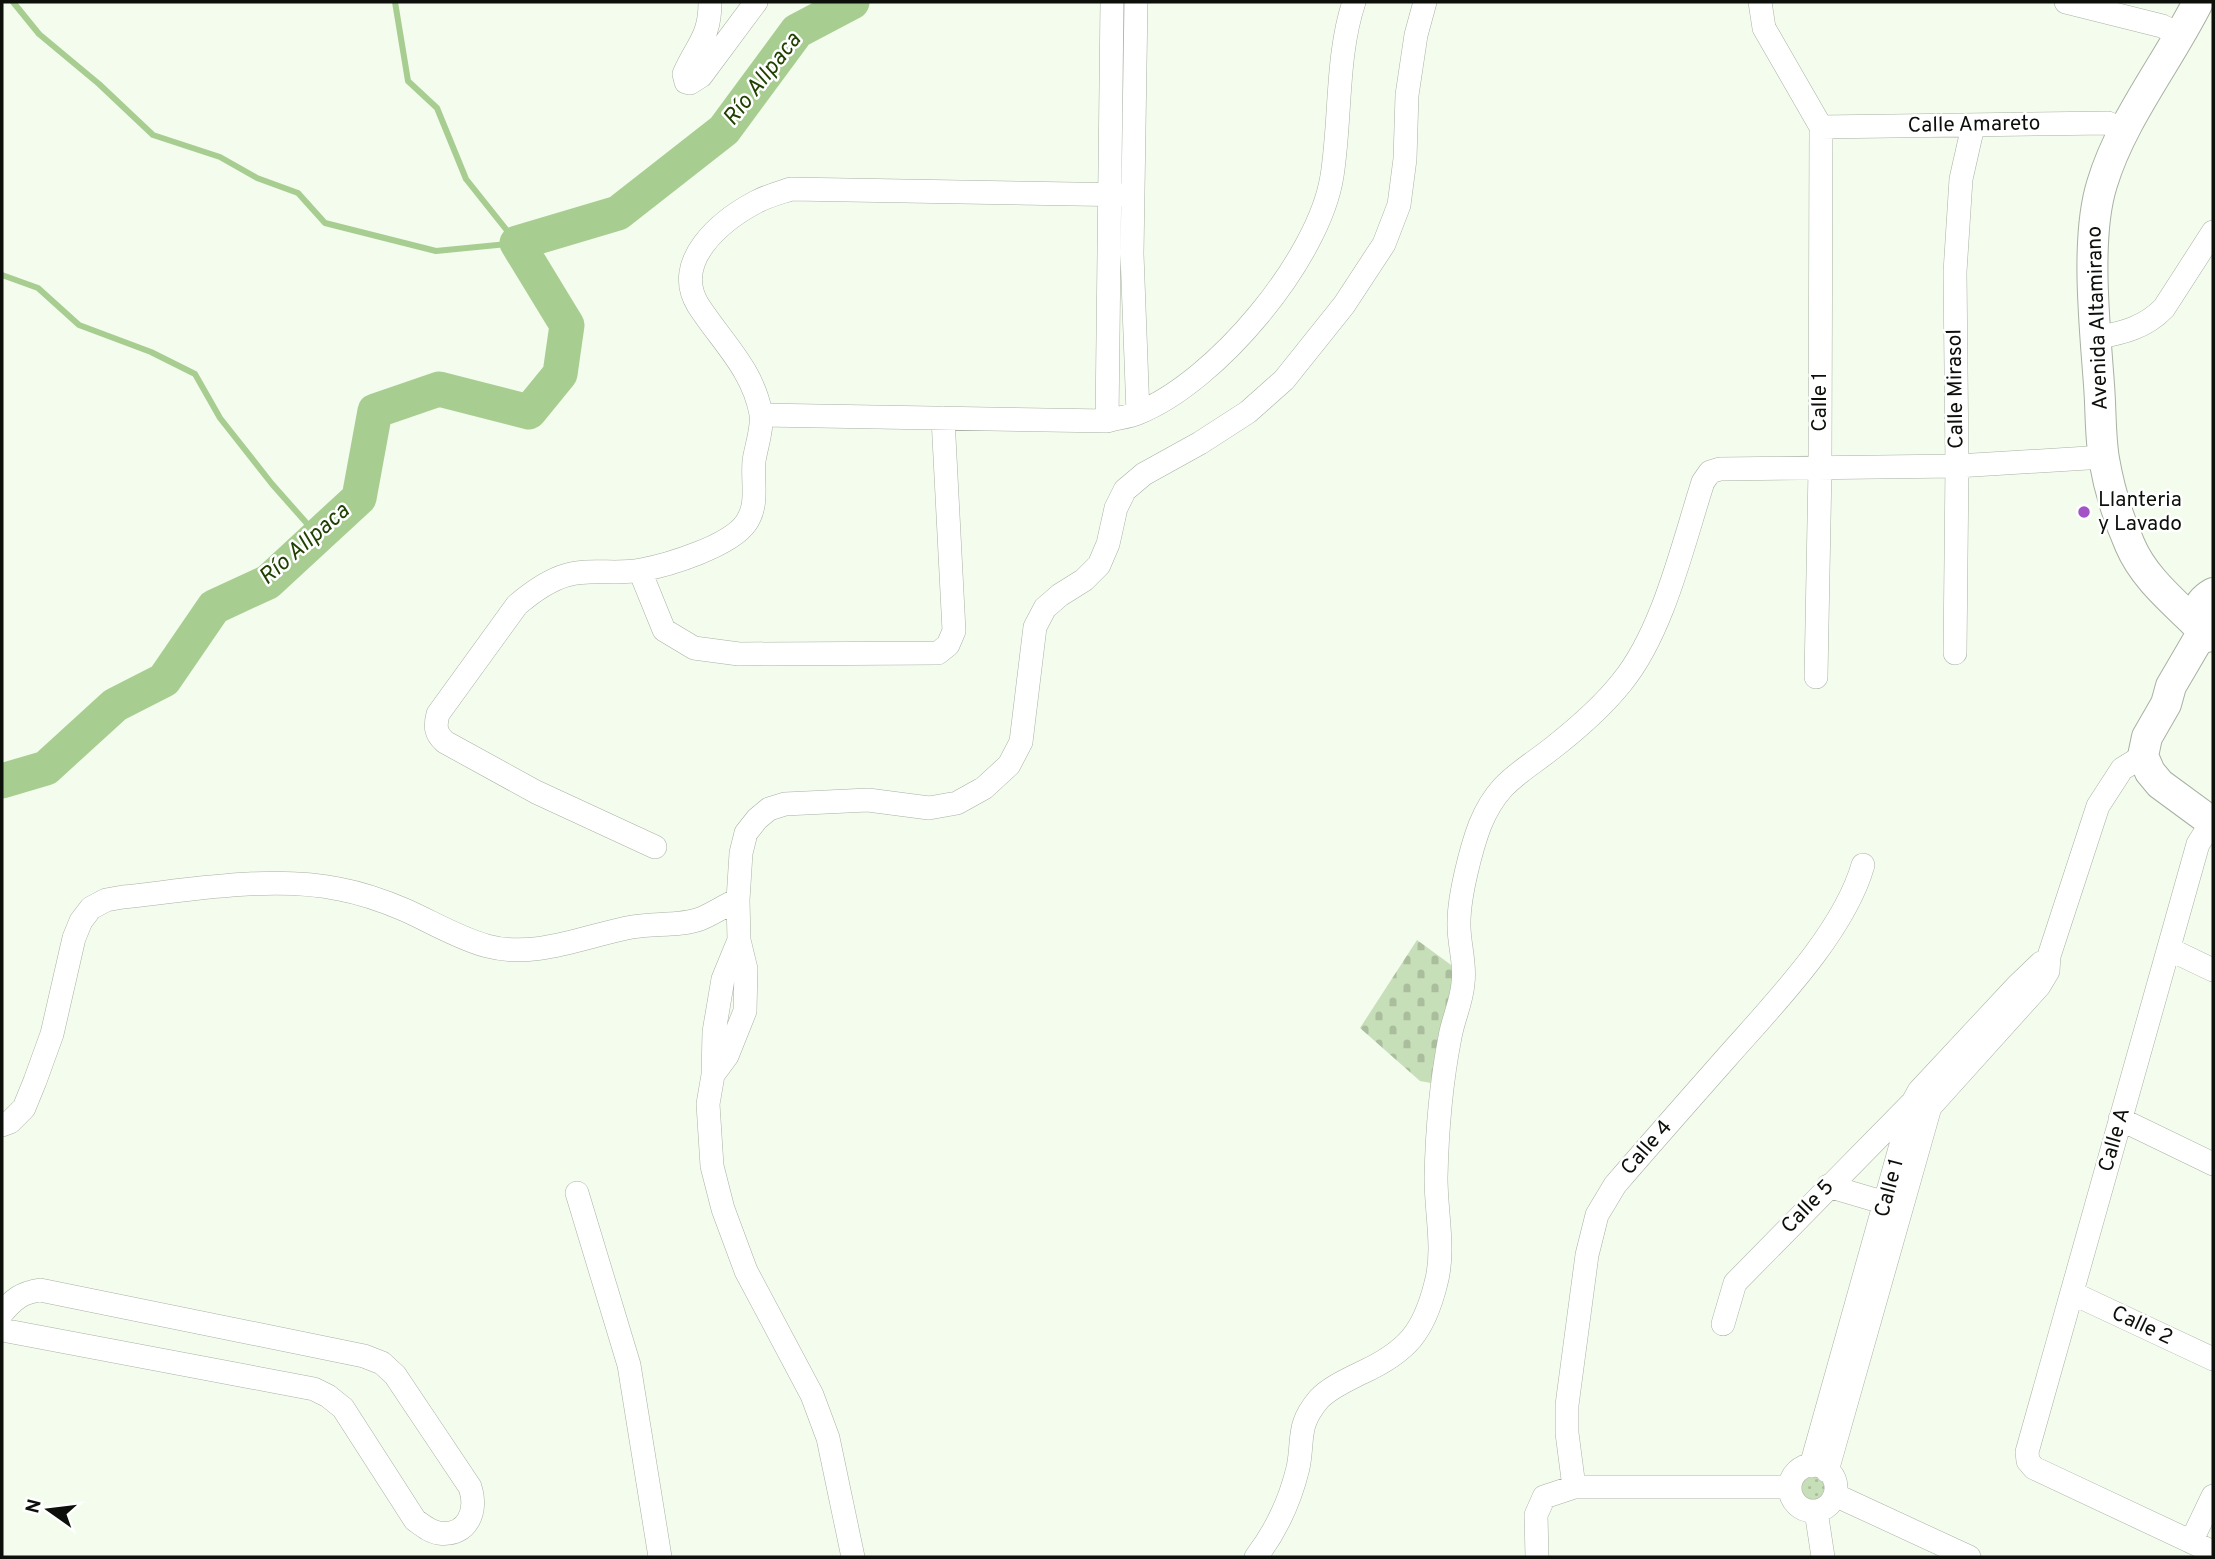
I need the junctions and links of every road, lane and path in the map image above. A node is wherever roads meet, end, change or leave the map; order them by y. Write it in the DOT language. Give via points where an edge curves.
graph roads {
  1 [pos="709,2"];
  2 [pos="756,2"];
  3 [pos="1112,2"];
  4 [pos="1136,2"];
  5 [pos="1353,2"];
  6 [pos="1425,2"];
  7 [pos="1760,2"];
  8 [pos="2066,2"];
  9 [pos="2198,2"];
  10 [pos="2181,35"];
  11 [pos="1973,126"];
  12 [pos="1821,127"];
  13 [pos="2124,131"];
  14 [pos="1109,193"];
  15 [pos="1133,195"];
  16 [pos="2213,232"];
  17 [pos="2096,338"];
  18 [pos="1138,413"];
  19 [pos="761,415"];
  20 [pos="943,418"];
  21 [pos="1107,421"];
  22 [pos="2104,457"];
  23 [pos="1957,466"];
  24 [pos="1820,469"];
  25 [pos="640,571"];
  26 [pos="2208,614"];
  27 [pos="1955,653"];
  28 [pos="1816,677"];
  29 [pos="2143,756"];
  30 [pos="2213,822"];
  31 [pos="655,847"];
  32 [pos="1863,865"];
  33 [pos="738,900"];
  34 [pos="2169,949"];
  35 [pos="2049,956"];
  36 [pos="2213,970"];
  37 [pos="1913,1102"];
  38 [pos="2120,1119"];
  39 [pos="2,1125"];
  40 [pos="2213,1164"];
  41 [pos="1828,1186"];
  42 [pos="577,1193"];
  43 [pos="1893,1206"];
  44 [pos="2072,1293"];
  45 [pos="2,1314"];
  46 [pos="1723,1324"];
  47 [pos="2,1330"];
  48 [pos="2213,1359"];
  49 [pos="1819,1468"];
  50 [pos="1574,1487"];
  51 [pos="1790,1487"];
  52 [pos="1835,1495"];
  53 [pos="2213,1496"];
  54 [pos="1816,1511"];
  55 [pos="2191,1542"];
  56 [pos="2213,1552"];
  57 [pos="660,1557"];
  58 [pos="853,1557"];
  59 [pos="1256,1557"];
  60 [pos="1537,1557"];
  61 [pos="1823,1557"];
  62 [pos="1969,1557"];
  1 -- 2 [label="street" via="705,37 684,74 690,83 701,76"];
  3 -- 14 [label="street"];
  4 -- 15 [label="street"];
  5 -- 18 [label="street" via="1344,38 1332,179 1311,238 1270,302 1236,341 1185,385"];
  6 -- 33 [label="street" via="1407,95 1399,205 1384,244 1284,380 1248,412 1143,474 1125,490 1099,565 1045,608 1035,627 1021,742 1009,765 984,788 957,803 929,808 868,800 785,804 769,809 746,833"];
  7 -- 12 [label="street" via="1764,28"];
  8 -- 10 [label="street"];
  9 -- 10 [label="main road, Avenida Altamirano"];
  10 -- 13 [label="main road, Avenida Altamirano"];
  11 -- 12 [label="street, Calle Amareto"];
  11 -- 13 [label="street, Calle Amareto" via="2108,123"];
  11 -- 23 [label="street, Calle Mirasol" via="1961,179 1955,272"];
  12 -- 24 [label="street, Calle 1"];
  13 -- 17 [label="main road, Avenida Altamirano" via="2095,212"];
  14 -- 15 [label="street"];
  14 -- 19 [label="street" via="808,188 791,189 738,213 702,245 692,263 691,281 696,302 744,368"];
  14 -- 21 [label="street"];
  15 -- 18 [label="street"];
  16 -- 17 [label="street" via="2154,318 2139,328"];
  17 -- 22 [label="main road, Avenida Altamirano"];
  18 -- 21 [label="street"];
  19 -- 20 [label="street"];
  19 -- 25 [label="street" via="754,509 743,527 719,544"];
  20 -- 21 [label="street"];
  20 -- 25 [label="street" via="954,631 938,653 739,654 694,648 664,630"];
  22 -- 23 [label="street"];
  22 -- 26 [label="main road, Avenida Altamirano" via="2131,547 2148,576 2170,599"];
  23 -- 24 [label="street"];
  23 -- 27 [label="street, Calle Mirasol"];
  24 -- 28 [label="street, Calle 1"];
  24 -- 59 [label="street" via="1710,472 1646,645 1623,681 1590,716 1504,784 1489,805 1460,904 1464,984 1442,1079 1436,1180 1438,1279 1426,1319 1403,1349 1320,1398 1302,1425 1298,1467 1287,1506"];
  25 -- 31 [label="street" via="568,575 533,591 517,605 438,713 436,725 438,736 445,741 524,786"];
  26 -- 29 [label="main road" via="2147,737"];
  29 -- 30 [label="main road" via="2160,784"];
  29 -- 35 [label="street, Calle 1" via="2122,769 2098,806"];
  30 -- 34 [label="street, Calle A" via="2198,844"];
  32 -- 50 [label="street, Calle 4" via="1857,887 1826,939 1615,1185 1597,1215 1587,1255 1567,1405"];
  33 -- 39 [label="street" via="701,919 632,927 519,951 462,938 404,909 338,888 254,885 106,900 81,921 35,1081 24,1108"];
  33 -- 58 [label="street" via="739,940 723,979 714,1032 708,1104 712,1166 746,1271 812,1395 824,1427"];
  34 -- 36 [label="street"];
  34 -- 38 [label="street, Calle A"];
  35 -- 37 [label="street, Calle 1"];
  35 -- 43 [label="street, Calle 1" via="2048,971 2039,986 1930,1107"];
  37 -- 41 [label="street, Calle 5"];
  37 -- 43 [label="street, Calle 1"];
  38 -- 40 [label="street"];
  38 -- 44 [label="street, Calle A"];
  41 -- 43 [label="street"];
  41 -- 46 [label="street, Calle 5" via="1735,1283"];
  42 -- 57 [label="street" via="629,1365"];
  43 -- 49 [label="street, Calle 1"];
  44 -- 48 [label="street, Calle 2"];
  44 -- 55 [label="street, Calle A" via="2028,1461 2034,1468"];
  45 -- 47 [label="street" via="23,1293 40,1290 382,1363 395,1375 470,1487 475,1501 472,1515 450,1533 438,1533 415,1520 343,1408 314,1389"];
  49 -- 51 [label="street" via="1799,1470"];
  49 -- 52 [label="street" via="1835,1483"];
  50 -- 51 [label="street"];
  50 -- 60 [label="street" via="1545,1497 1536,1515"];
  51 -- 54 [label="street" via="1797,1505"];
  52 -- 54 [label="street"];
  52 -- 62 [label="street"];
  53 -- 55 [label="street"];
  54 -- 61 [label="street"];
  55 -- 56 [label="street"];
}
